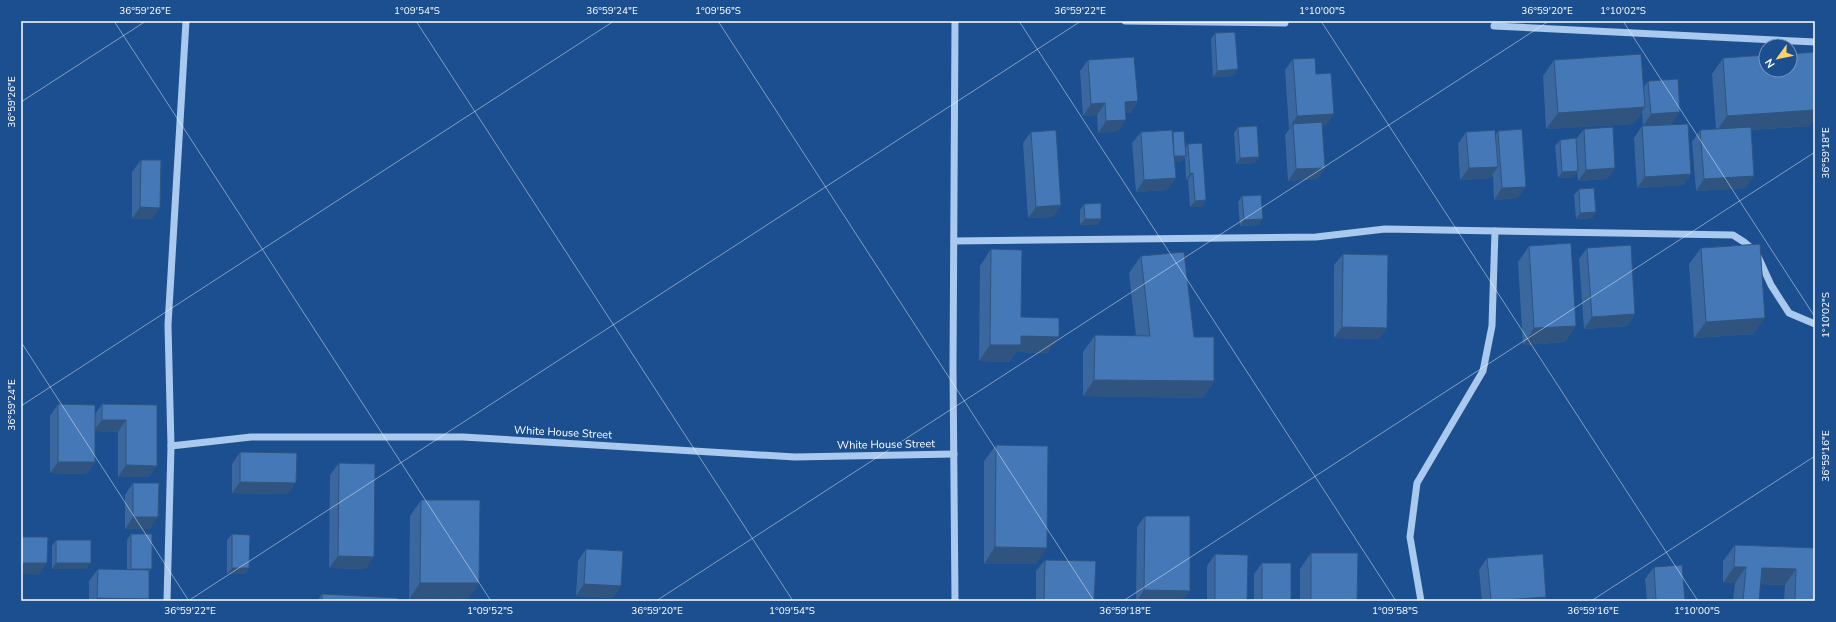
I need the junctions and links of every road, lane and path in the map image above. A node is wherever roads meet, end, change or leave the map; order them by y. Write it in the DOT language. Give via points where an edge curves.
graph roads {
  1 [pos="186,21"];
  2 [pos="955,21"];
  3 [pos="1125,21"];
  4 [pos="1285,23"];
  5 [pos="1494,26"];
  6 [pos="1815,42"];
  7 [pos="1495,231"];
  8 [pos="954,241"];
  9 [pos="1815,324"];
  10 [pos="171,446"];
  11 [pos="954,454"];
  12 [pos="167,601"];
  13 [pos="955,601"];
  14 [pos="1421,601"];
  1 -- 10 [label="street" via="168,325"];
  2 -- 8 [label="street"];
  3 -- 4 [label="street"];
  5 -- 6 [label="street"];
  7 -- 8 [label="street" via="1386,229 1316,237"];
  7 -- 9 [label="street" via="1734,235 1756,252 1789,313"];
  7 -- 14 [label="street" via="1492,326 1483,371 1417,483 1410,537"];
  8 -- 11 [label="street"];
  10 -- 11 [label="street, White House Street" via="251,437 463,437 795,457"];
  10 -- 12 [label="street"];
  11 -- 13 [label="street"];
}
